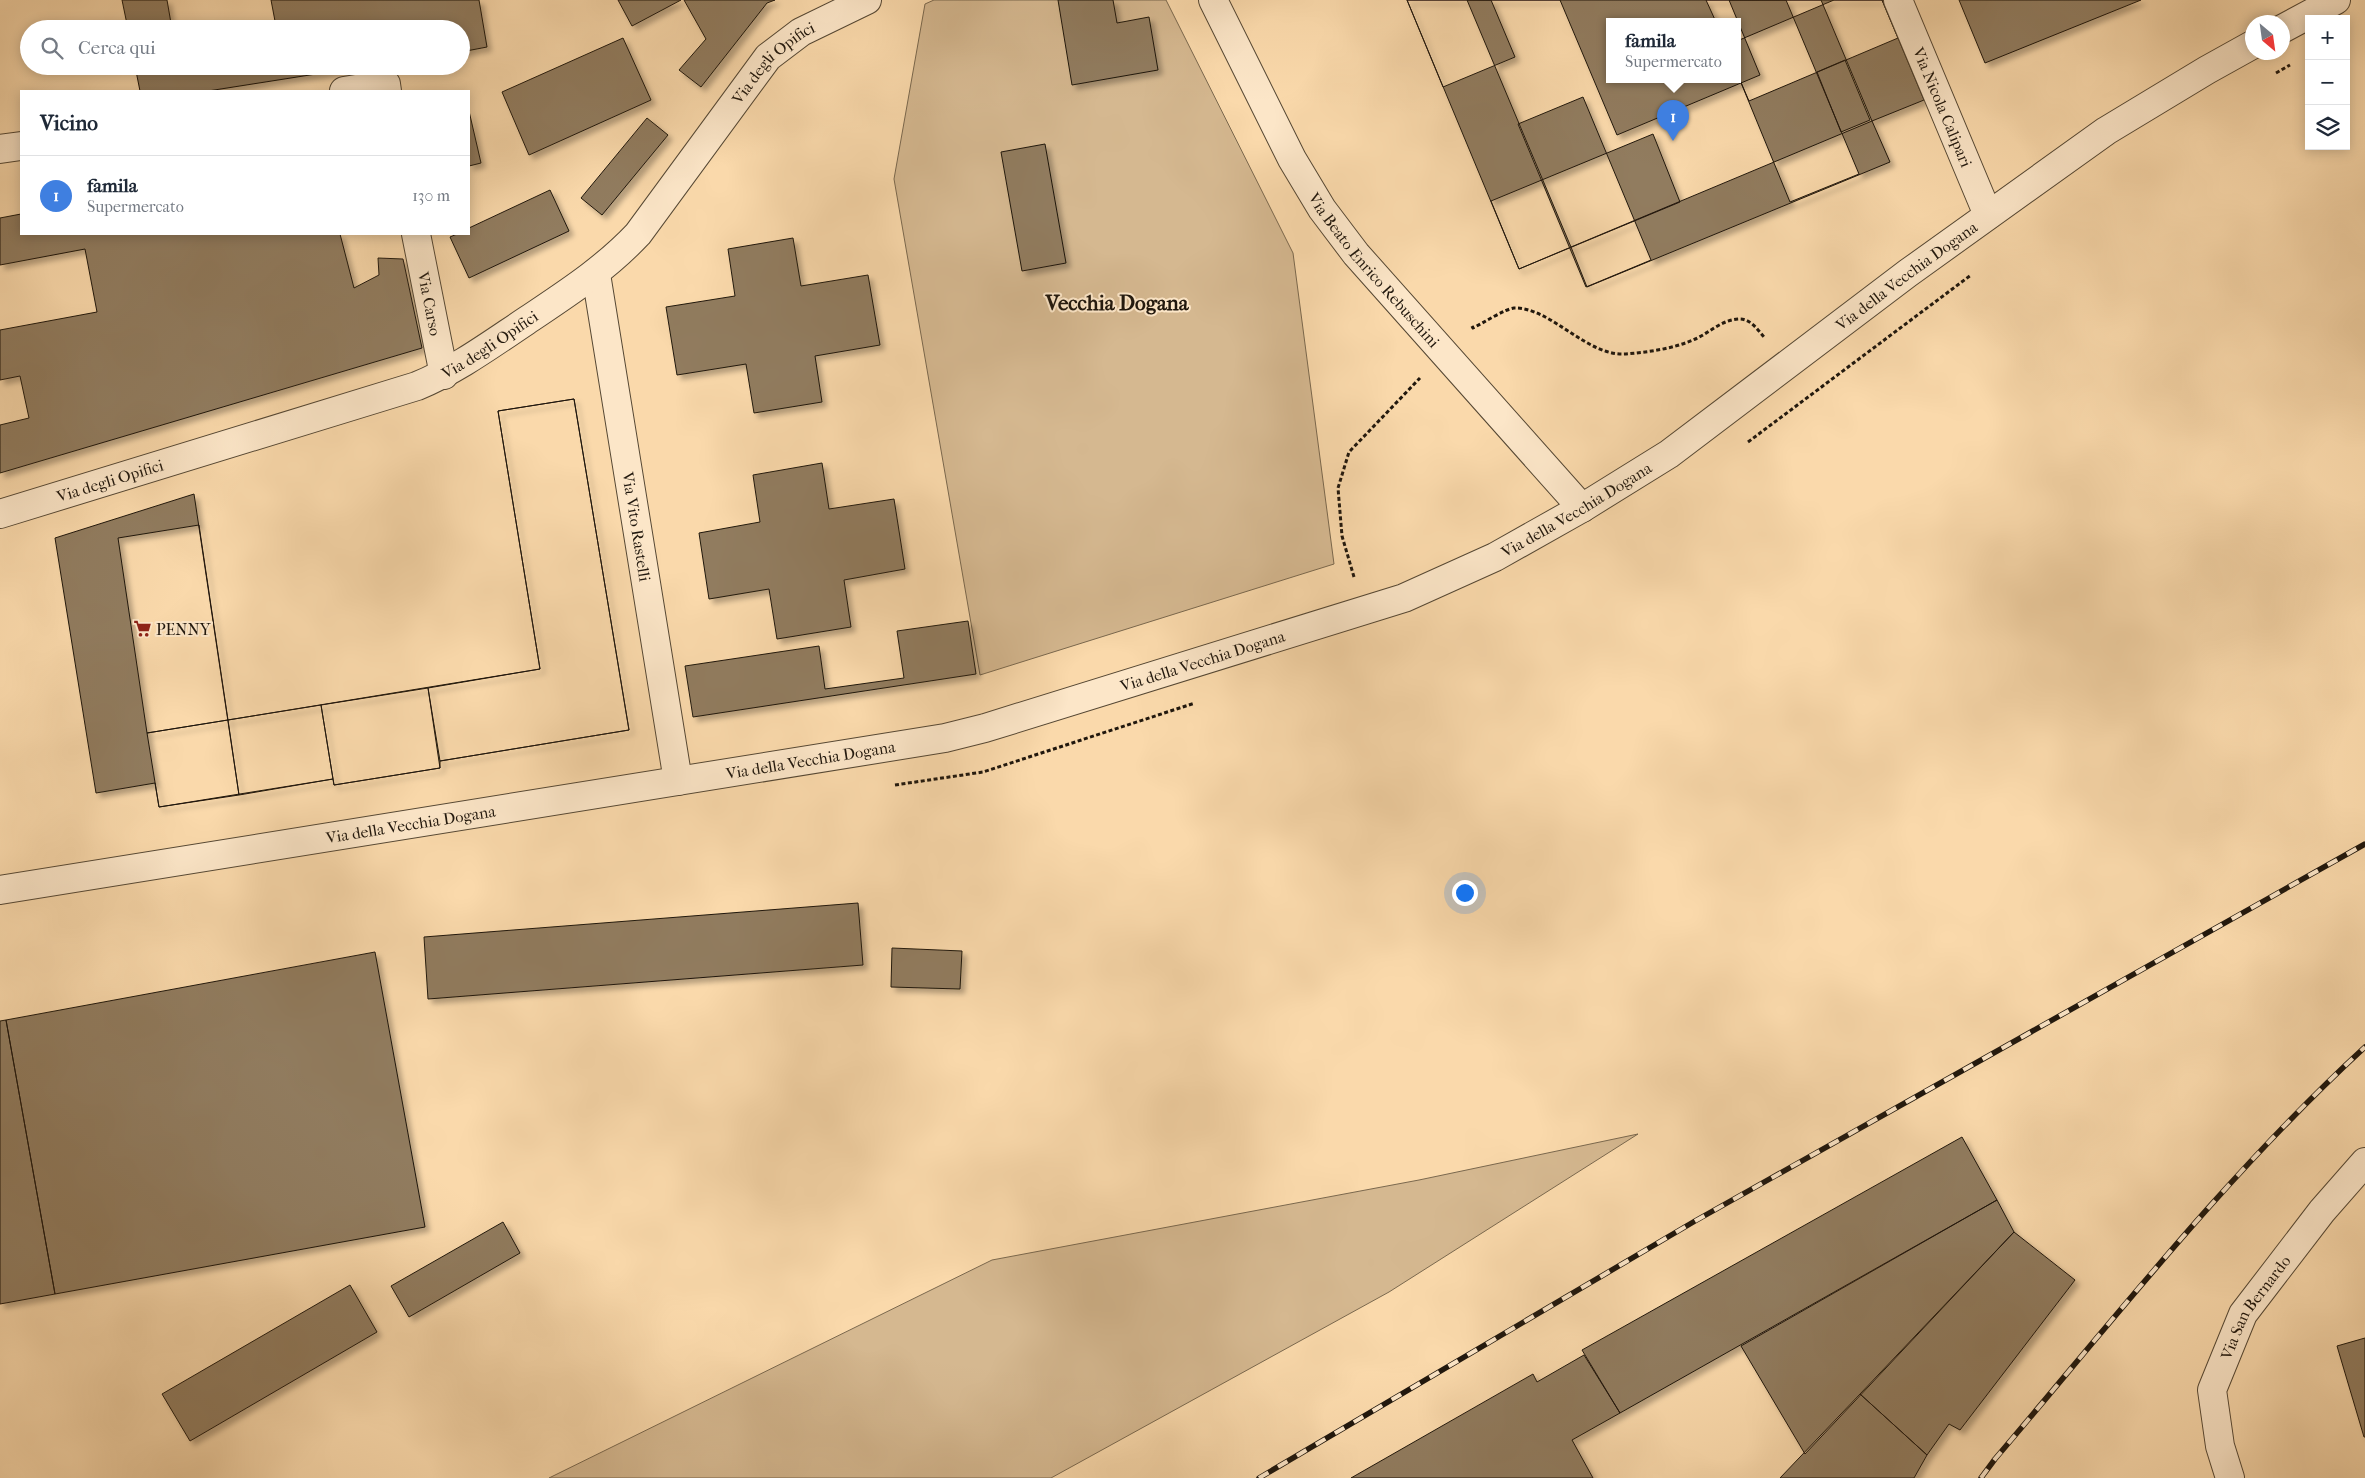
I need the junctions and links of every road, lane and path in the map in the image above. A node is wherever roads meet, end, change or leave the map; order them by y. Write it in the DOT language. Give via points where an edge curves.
graph roads {
  1 [pos="867,0"];
  2 [pos="1213,0"];
  3 [pos="1898,0"];
  4 [pos="2336,0"];
  5 [pos="2290,25"];
  6 [pos="2245,49"];
  7 [pos="2292,64"];
  8 [pos="2268,78"];
  9 [pos="350,90"];
  10 [pos="387,90"];
  11 [pos="20,146"];
  12 [pos="0,149"];
  13 [pos="1988,215"];
  14 [pos="416,235"];
  15 [pos="1978,270"];
  16 [pos="596,274"];
  17 [pos="1467,321"];
  18 [pos="1473,328"];
  19 [pos="1445,352"];
  20 [pos="1788,365"];
  21 [pos="444,375"];
  22 [pos="1742,447"];
  23 [pos="1582,508"];
  24 [pos="0,514"];
  25 [pos="1364,610"];
  26 [pos="1197,702"];
  27 [pos="678,781"];
  28 [pos="887,786"];
  29 [pos="0,890"];
  30 [pos="2365,1162"];
  31 [pos="2230,1478"];
  1 -- 16 [label="street, Via degli Opifici" via="801,32 768,57 638,234"];
  2 -- 19 [label="street, Via Beato Enrico Rebuschini" via="1292,158 1322,209 1356,254"];
  3 -- 13 [label="street, Via Nicola Calipari"];
  4 -- 5 [label="street"];
  6 -- 13 [label="street, Via della Vecchia Dogana" via="2106,131"];
  7 -- 8 [label="path"];
  9 -- 10 [label="street" via="386,84"];
  11 -- 12 [label="street"];
  13 -- 20 [label="street, Via della Vecchia Dogana"];
  14 -- 21 [label="street, Via Carso"];
  15 -- 22 [label="path"];
  16 -- 21 [label="street, Via degli Opifici"];
  16 -- 27 [label="street, Via Vito Rastelli"];
  17 -- 18 [label="path"];
  18 -- 19 [label="path"];
  18 -- 20 [label="path" via="1513,308 1537,312 1592,346 1623,354 1659,350 1694,340 1739,318 1750,321"];
  19 -- 23 [label="street, Via Beato Enrico Rebuschini"];
  19 -- 25 [label="path" via="1349,452 1338,488 1342,536"];
  20 -- 23 [label="street, Via della Vecchia Dogana" via="1668,454"];
  21 -- 24 [label="street, Via degli Opifici"];
  23 -- 25 [label="street, Via della Vecchia Dogana" via="1495,557 1404,598"];
  25 -- 27 [label="street, Via della Vecchia Dogana" via="945,738"];
  26 -- 28 [label="path" via="983,772"];
  27 -- 29 [label="street, Via della Vecchia Dogana"];
  30 -- 31 [label="street, Via San Bernardo" via="2322,1211 2243,1314 2212,1390 2220,1446"];
}
